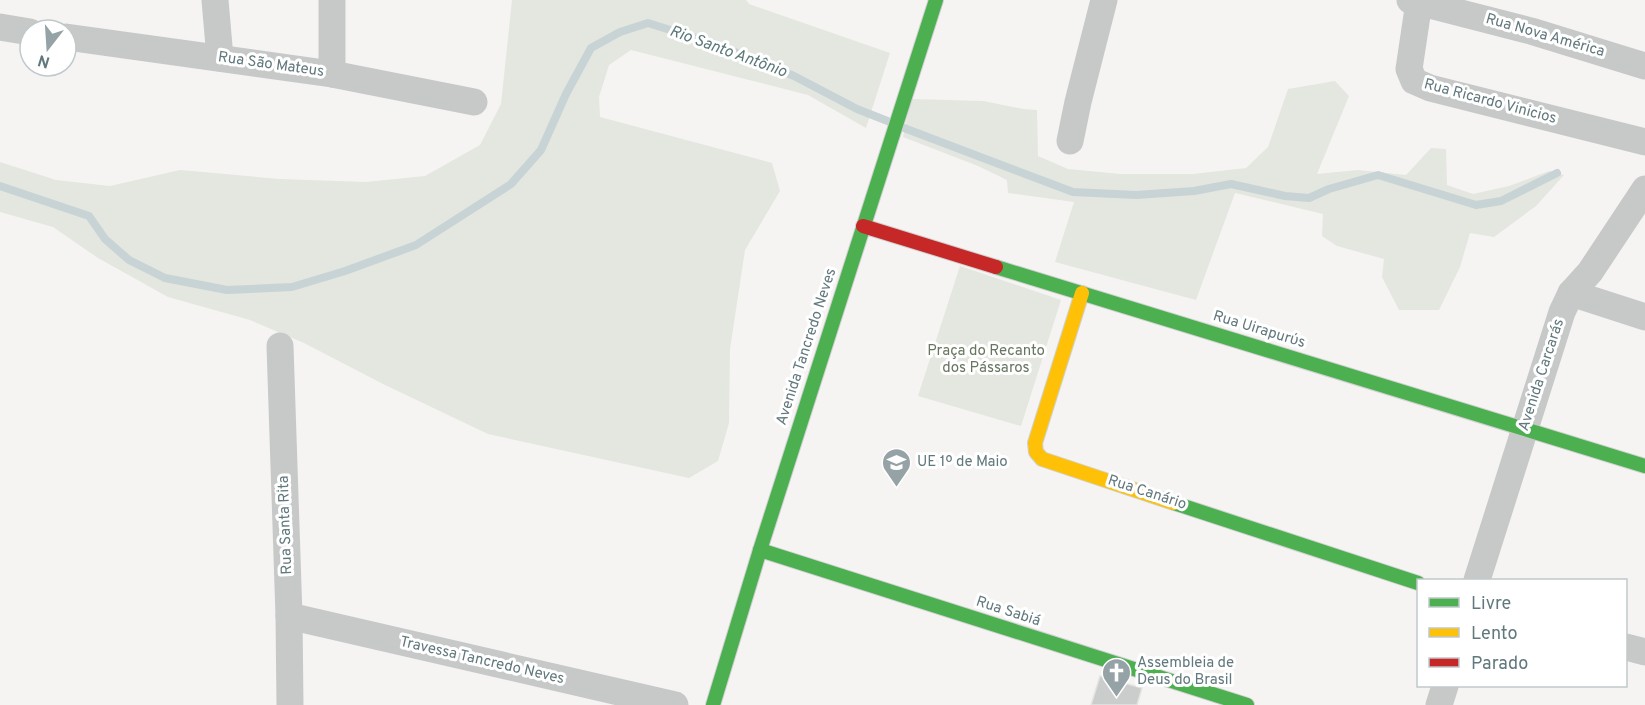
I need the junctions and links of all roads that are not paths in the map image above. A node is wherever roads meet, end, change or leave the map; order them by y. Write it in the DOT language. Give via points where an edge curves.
graph roads {
  1 [pos="215,0"];
  2 [pos="332,0"];
  3 [pos="936,0"];
  4 [pos="1104,0"];
  5 [pos="1415,1"];
  6 [pos="0,27"];
  7 [pos="18,30"];
  8 [pos="78,39"];
  9 [pos="220,58"];
  10 [pos="1645,66"];
  11 [pos="332,74"];
  12 [pos="474,102"];
  13 [pos="1070,141"];
  14 [pos="1645,142"];
  15 [pos="1645,189"];
  16 [pos="863,226"];
  17 [pos="1082,293"];
  18 [pos="1571,293"];
  19 [pos="1645,317"];
  20 [pos="280,346"];
  21 [pos="1524,428"];
  22 [pos="1645,466"];
  23 [pos="760,550"];
  24 [pos="1478,579"];
  25 [pos="1417,582"];
  26 [pos="290,616"];
  27 [pos="1627,646"];
  28 [pos="1645,652"];
  29 [pos="1445,687"];
  30 [pos="290,705"];
  31 [pos="675,705"];
  32 [pos="713,705"];
  33 [pos="1247,705"];
  34 [pos="1439,705"];
  1 -- 9 [label="street"];
  2 -- 11 [label="street"];
  3 -- 16 [label="street, Avenida Tancredo Neves"];
  4 -- 13 [label="street"];
  5 -- 10 [label="street, Rua Nova América"];
  5 -- 14 [label="street, Rua Ricardo Vinicios" via="1409,69 1414,81"];
  6 -- 7 [label="street"];
  8 -- 9 [label="street, Rua São Mateus"];
  9 -- 11 [label="street, Rua São Mateus"];
  11 -- 12 [label="street, Rua São Mateus"];
  15 -- 18 [label="street, Avenida Carcarás" via="1590,272"];
  16 -- 17 [label="street, Rua Uirapurύs"];
  16 -- 23 [label="street, Avenida Tancredo Neves"];
  17 -- 21 [label="street, Rua Uirapurύs"];
  17 -- 25 [label="street, Rua Canário" via="1035,443 1042,459"];
  18 -- 19 [label="street"];
  18 -- 21 [label="street, Avenida Carcarás"];
  20 -- 26 [label="street, Rua Santa Rita"];
  21 -- 22 [label="street, Rua Uirapurύs"];
  21 -- 24 [label="street, Avenida Carcarás"];
  23 -- 32 [label="street, Avenida Tancredo Neves"];
  23 -- 33 [label="street, Rua Sabiá"];
  26 -- 30 [label="street, Rua Santa Rita"];
  26 -- 31 [label="street, Travessa Tancredo Neves"];
  27 -- 28 [label="street"];
  29 -- 34 [label="street"];
}
